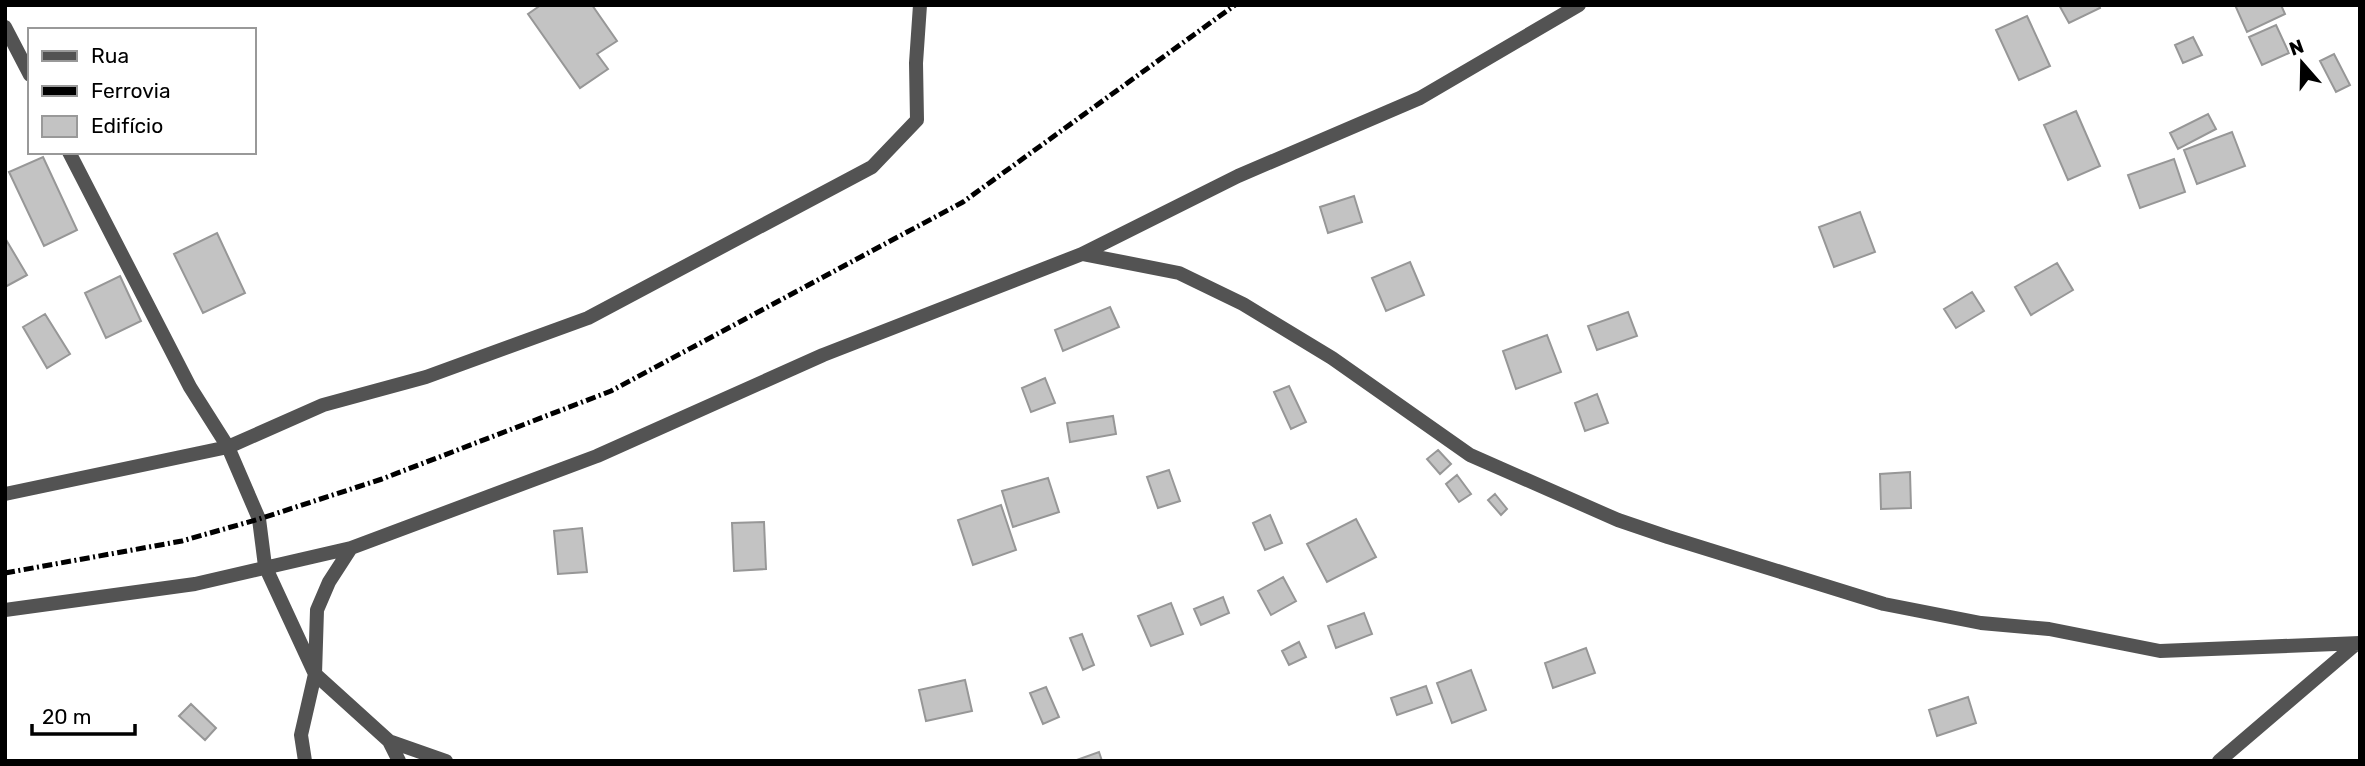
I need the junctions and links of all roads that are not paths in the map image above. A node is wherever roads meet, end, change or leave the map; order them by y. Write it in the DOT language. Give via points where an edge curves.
graph roads {
  1 [pos="920,5"];
  2 [pos="1579,5"];
  3 [pos="5,27"];
  4 [pos="28,71"];
  5 [pos="70,154"];
  6 [pos="1082,254"];
  7 [pos="228,447"];
  8 [pos="5,494"];
  9 [pos="351,548"];
  10 [pos="265,566"];
  11 [pos="5,610"];
  12 [pos="2358,644"];
  13 [pos="315,674"];
  14 [pos="389,741"];
  15 [pos="305,761"];
  16 [pos="399,761"];
  17 [pos="446,761"];
  18 [pos="2219,761"];
  1 -- 7 [label="street" via="917,120 872,167 588,318 426,377 323,405"];
  2 -- 6 [label="street" via="1420,98 1238,176"];
  3 -- 4 [label="street"];
  5 -- 7 [label="street" via="190,387"];
  6 -- 9 [label="street" via="823,355 597,456"];
  6 -- 12 [label="street" via="1179,273 1243,304 1332,358 1470,455 1593,509 1884,604 2160,650"];
  7 -- 8 [label="street"];
  7 -- 10 [label="street" via="259,519"];
  9 -- 10 [label="street"];
  9 -- 13 [label="street" via="317,610"];
  10 -- 11 [label="street" via="195,584"];
  10 -- 13 [label="street"];
  12 -- 18 [label="street"];
  13 -- 14 [label="street"];
  13 -- 15 [label="street" via="301,735"];
  14 -- 16 [label="street"];
  14 -- 17 [label="street"];
}
